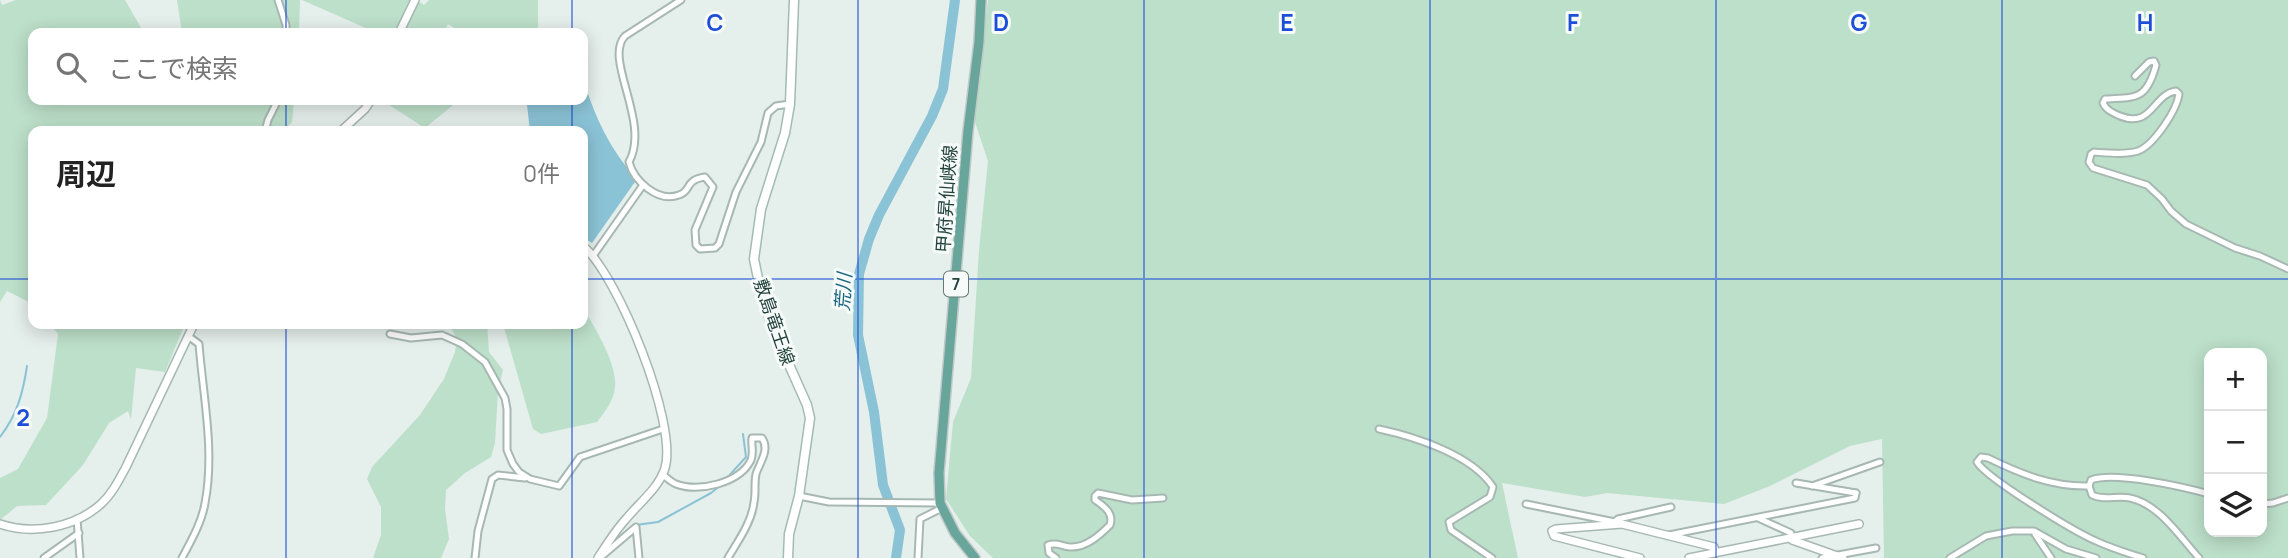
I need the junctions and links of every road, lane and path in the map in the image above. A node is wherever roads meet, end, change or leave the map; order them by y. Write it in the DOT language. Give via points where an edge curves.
graph roads {
  1 [pos="278,0"];
  2 [pos="415,0"];
  3 [pos="681,0"];
  4 [pos="794,0"];
  5 [pos="981,0"];
  6 [pos="286,28"];
  7 [pos="401,28"];
  8 [pos="2135,76"];
  9 [pos="790,104"];
  10 [pos="276,105"];
  11 [pos="368,105"];
  12 [pos="266,126"];
  13 [pos="346,126"];
  14 [pos="643,185"];
  15 [pos="588,251"];
  16 [pos="593,256"];
  17 [pos="2288,269"];
  18 [pos="191,329"];
  19 [pos="390,334"];
  20 [pos="188,335"];
  21 [pos="663,429"];
  22 [pos="1379,429"];
  23 [pos="1880,463"];
  24 [pos="662,474"];
  25 [pos="530,479"];
  26 [pos="1796,483"];
  27 [pos="1812,486"];
  28 [pos="2089,486"];
  29 [pos="2204,493"];
  30 [pos="799,496"];
  31 [pos="1163,498"];
  32 [pos="2288,498"];
  33 [pos="937,504"];
  34 [pos="1526,504"];
  35 [pos="2267,504"];
  36 [pos="1671,507"];
  37 [pos="1758,518"];
  38 [pos="77,519"];
  39 [pos="1618,523"];
  40 [pos="0,524"];
  41 [pos="1859,524"];
  42 [pos="2034,531"];
  43 [pos="79,533"];
  44 [pos="1666,536"];
  45 [pos="1791,537"];
  46 [pos="1876,548"];
  47 [pos="1715,553"];
  48 [pos="1839,557"];
  49 [pos="44,558"];
  50 [pos="80,558"];
  51 [pos="182,558"];
  52 [pos="475,558"];
  53 [pos="599,558"];
  54 [pos="639,558"];
  55 [pos="728,558"];
  56 [pos="788,558"];
  57 [pos="918,558"];
  58 [pos="975,558"];
  59 [pos="1056,558"];
  60 [pos="1492,558"];
  61 [pos="1640,558"];
  62 [pos="1690,558"];
  63 [pos="1822,558"];
  64 [pos="1950,558"];
  65 [pos="2052,558"];
  66 [pos="2096,558"];
  67 [pos="2143,558"];
  68 [pos="2199,558"];
  1 -- 6 [label="street"];
  2 -- 7 [label="street"];
  3 -- 14 [label="street" via="625,36 618,47 634,117 635,152 630,168"];
  4 -- 9 [label="main road, 敷島竜王線"];
  5 -- 33 [label="main road, 甲府昇仙峡線 / 7"];
  8 -- 17 [label="street" via="2150,62 2157,65 2146,90 2131,98 2105,99 2105,108 2139,119 2176,91 2179,99 2171,115 2139,150 2094,152 2088,162 2093,168 2147,185 2186,224"];
  9 -- 14 [label="street" via="768,113 761,142 715,248 701,248 694,238 713,187 710,181 697,178 679,195 668,197"];
  9 -- 30 [label="main road, 敷島竜王線" via="761,209 754,259 774,331 810,418"];
  10 -- 12 [label="street"];
  11 -- 13 [label="street"];
  14 -- 16 [label="street"];
  15 -- 16 [label="street"];
  16 -- 21 [label="street" via="636,335"];
  18 -- 20 [label="street"];
  19 -- 25 [label="street" via="411,338 442,335 485,362 505,398 509,457"];
  20 -- 38 [label="street" via="113,489 100,505"];
  20 -- 51 [label="street" via="199,344 209,451 205,505"];
  21 -- 24 [label="street" via="667,456"];
  21 -- 25 [label="street" via="580,457 559,486"];
  22 -- 60 [label="street" via="1438,448 1488,479 1493,487 1490,497 1448,522 1451,530"];
  23 -- 27 [label="street"];
  24 -- 53 [label="street"];
  24 -- 55 [label="street" via="674,484 688,487 724,482 751,460 752,438 762,438 766,447 756,476 754,503"];
  25 -- 52 [label="street" via="498,475 492,480"];
  26 -- 27 [label="street"];
  27 -- 37 [label="street" via="1856,493 1855,498"];
  28 -- 29 [label="street" via="2091,480 2109,477"];
  28 -- 67 [label="street" via="2034,479 1988,458 1977,462 1994,480 2085,536"];
  28 -- 68 [label="street" via="2099,498 2128,497 2154,510"];
  30 -- 33 [label="street" via="829,502"];
  30 -- 56 [label="main road, 敷島竜王線"];
  31 -- 59 [label="street" via="1132,500 1098,492 1095,500 1111,515 1110,525 1079,547 1048,545"];
  32 -- 35 [label="street"];
  33 -- 57 [label="street" via="920,519"];
  33 -- 58 [label="main road, 甲府昇仙峡線 / 7"];
  34 -- 39 [label="street"];
  36 -- 39 [label="street" via="1618,519"];
  37 -- 44 [label="street"];
  37 -- 45 [label="street"];
  38 -- 40 [label="street" via="47,528"];
  38 -- 43 [label="street"];
  39 -- 44 [label="street"];
  39 -- 61 [label="street" via="1552,533"];
  41 -- 45 [label="street"];
  42 -- 64 [label="street" via="1986,536"];
  42 -- 65 [label="street"];
  42 -- 66 [label="street" via="2066,549"];
  43 -- 49 [label="street"];
  43 -- 50 [label="street"];
  44 -- 47 [label="street" via="1714,547"];
  45 -- 47 [label="street"];
  45 -- 48 [label="street"];
  46 -- 48 [label="street"];
  47 -- 62 [label="street"];
  48 -- 63 [label="street"];
  53 -- 54 [label="street" via="636,527"];
}
